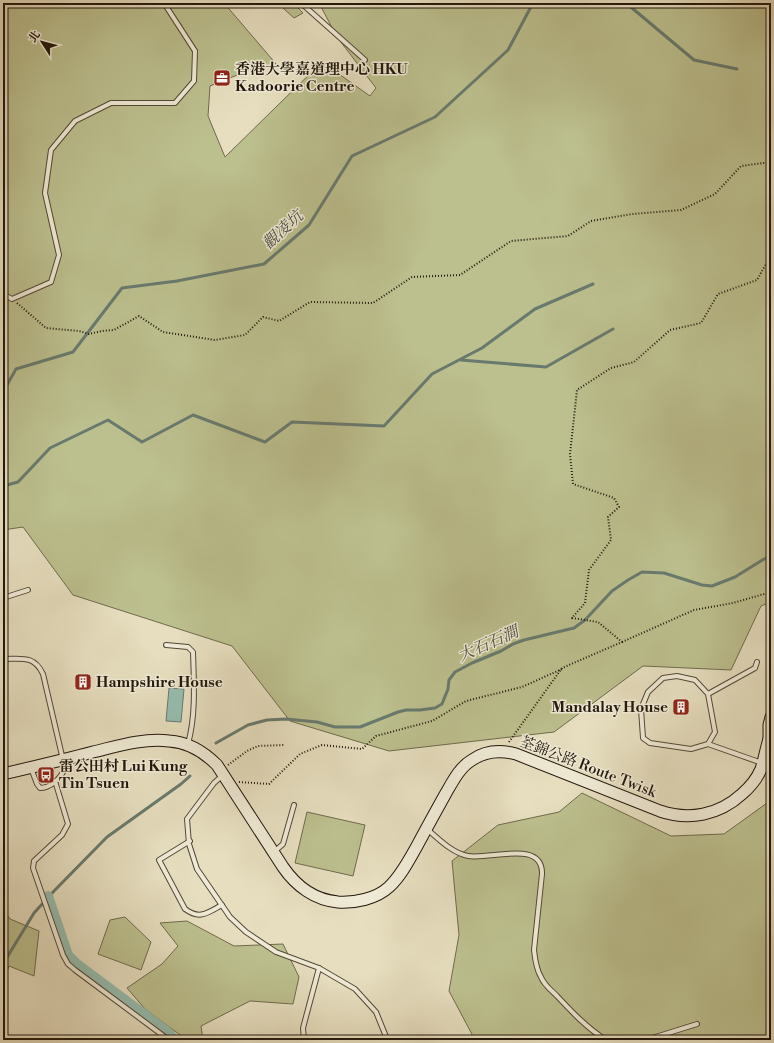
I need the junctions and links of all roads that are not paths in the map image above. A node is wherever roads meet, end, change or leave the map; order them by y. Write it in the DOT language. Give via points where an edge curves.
graph roads {
  1 [pos="164,3"];
  2 [pos="301,3"];
  3 [pos="365,60"];
  4 [pos="3,294"];
  5 [pos="28,590"];
  6 [pos="3,598"];
  7 [pos="166,645"];
  8 [pos="3,658"];
  9 [pos="757,662"];
  10 [pos="708,694"];
  11 [pos="771,717"];
  12 [pos="770,736"];
  13 [pos="708,744"];
  14 [pos="188,745"];
  15 [pos="63,760"];
  16 [pos="763,763"];
  17 [pos="31,767"];
  18 [pos="3,774"];
  19 [pos="224,775"];
  20 [pos="55,781"];
  21 [pos="294,805"];
  22 [pos="427,828"];
  23 [pos="190,841"];
  24 [pos="274,852"];
  25 [pos="222,905"];
  26 [pos="319,968"];
  27 [pos="697,1024"];
  28 [pos="169,1040"];
  29 [pos="304,1040"];
  30 [pos="386,1040"];
  31 [pos="606,1040"];
  32 [pos="646,1040"];
  1 -- 4 [label="lane" via="195,51 194,81 175,104 111,103 74,121 51,150 45,193 59,255 51,282 12,299"];
  2 -- 3 [label="lane"];
  5 -- 6 [label="lane"];
  7 -- 14 [label="lane" via="188,647 193,652 194,710"];
  8 -- 15 [label="lane" via="29,659 41,670"];
  9 -- 10 [label="lane" via="755,668"];
  10 -- 13 [label="lane" via="715,732"];
  10 -- 13 [label="lane" via="694,680 677,676 663,678 648,692 641,709 643,738 650,743 692,749"];
  11 -- 12 [label="main road, 荃錦公路 Route Twisk"];
  12 -- 16 [label="main road, 荃錦公路 Route Twisk"];
  13 -- 16 [label="lane"];
  14 -- 15 [label="main road, 荃錦公路 Route Twisk" via="155,740"];
  14 -- 19 [label="main road, 荃錦公路 Route Twisk" via="207,756"];
  15 -- 17 [label="main road, 荃錦公路 Route Twisk"];
  15 -- 20 [label="lane" via="64,770"];
  16 -- 22 [label="main road, 荃錦公路 Route Twisk" via="749,787 732,802 712,812 685,816 660,811 527,758 502,751 493,752 478,756 464,766"];
  17 -- 18 [label="main road, 荃錦公路 Route Twisk"];
  17 -- 20 [label="lane" via="40,788 45,788"];
  19 -- 23 [label="lane" via="187,819"];
  19 -- 24 [label="main road, 荃錦公路 Route Twisk"];
  20 -- 28 [label="lane" via="68,824 62,835 34,861 33,868 63,955 68,964"];
  21 -- 24 [label="lane" via="283,844"];
  22 -- 24 [label="main road, 荃錦公路 Route Twisk" via="402,871 389,887 374,896 351,902 334,902 306,891 291,878"];
  22 -- 31 [label="lane" via="452,849 465,855 524,854 533,855 539,860 542,874 534,950 536,966 544,983 579,1019"];
  23 -- 25 [label="lane" via="197,869"];
  23 -- 25 [label="lane" via="159,860 185,909 191,914 205,914"];
  25 -- 26 [label="lane" via="246,932 276,952"];
  26 -- 29 [label="lane" via="303,1028"];
  26 -- 30 [label="lane" via="355,989 376,1012"];
  27 -- 32 [label="lane"];
}
